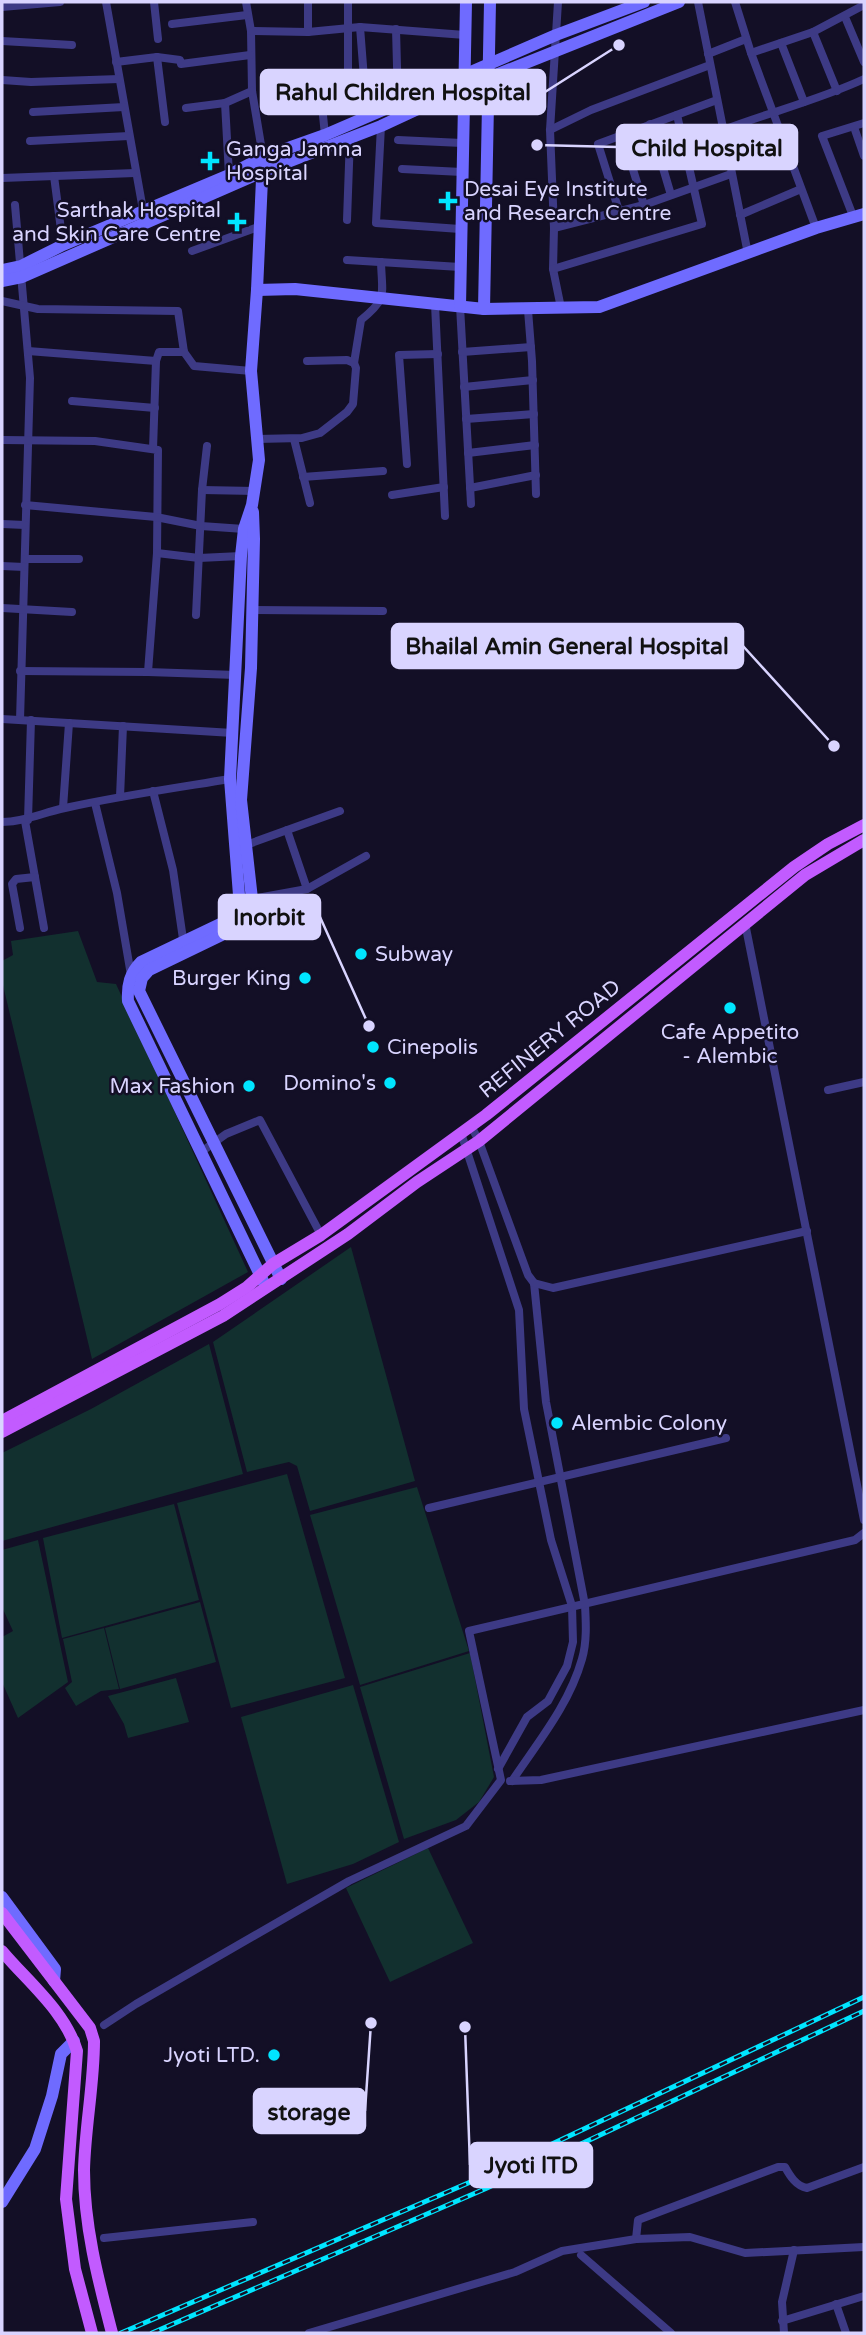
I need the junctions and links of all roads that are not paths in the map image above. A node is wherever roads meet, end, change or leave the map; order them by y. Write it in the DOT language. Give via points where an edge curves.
graph roads {
  1 [pos="60,2"];
  2 [pos="106,2"];
  3 [pos="154,2"];
  4 [pos="246,2"];
  5 [pos="307,2"];
  6 [pos="348,2"];
  7 [pos="466,2"];
  8 [pos="489,2"];
  9 [pos="558,2"];
  10 [pos="644,2"];
  11 [pos="679,2"];
  12 [pos="698,2"];
  13 [pos="735,2"];
  14 [pos="864,5"];
  15 [pos="2,7"];
  16 [pos="247,15"];
  17 [pos="845,17"];
  18 [pos="172,24"];
  19 [pos="360,27"];
  20 [pos="349,29"];
  21 [pos="396,29"];
  22 [pos="251,31"];
  23 [pos="307,32"];
  24 [pos="813,32"];
  25 [pos="465,35"];
  26 [pos="556,35"];
  27 [pos="158,39"];
  28 [pos="746,39"];
  29 [pos="2,41"];
  30 [pos="781,43"];
  31 [pos="72,45"];
  32 [pos="555,53"];
  33 [pos="751,53"];
  34 [pos="708,54"];
  35 [pos="250,55"];
  36 [pos="158,57"];
  37 [pos="116,62"];
  38 [pos="864,62"];
  39 [pos="488,64"];
  40 [pos="710,65"];
  41 [pos="488,78"];
  42 [pos="119,79"];
  43 [pos="864,79"];
  44 [pos="2,80"];
  45 [pos="463,82"];
  46 [pos="252,91"];
  47 [pos="837,91"];
  48 [pos="717,100"];
  49 [pos="804,102"];
  50 [pos="225,103"];
  51 [pos="398,103"];
  52 [pos="124,107"];
  53 [pos="186,108"];
  54 [pos="772,111"];
  55 [pos="33,112"];
  56 [pos="677,115"];
  57 [pos="367,117"];
  58 [pos="165,122"];
  59 [pos="864,123"];
  60 [pos="650,124"];
  61 [pos="381,126"];
  62 [pos="854,127"];
  63 [pos="550,130"];
  64 [pos="723,130"];
  65 [pos="622,134"];
  66 [pos="325,135"];
  67 [pos="129,136"];
  68 [pos="350,137"];
  69 [pos="398,140"];
  70 [pos="30,141"];
  71 [pos="462,143"];
  72 [pos="864,156"];
  73 [pos="263,157"];
  74 [pos="402,169"];
  75 [pos="262,172"];
  76 [pos="462,172"];
  77 [pos="135,173"];
  78 [pos="732,174"];
  79 [pos="229,175"];
  80 [pos="54,176"];
  81 [pos="2,178"];
  82 [pos="695,188"];
  83 [pos="801,189"];
  84 [pos="671,195"];
  85 [pos="15,205"];
  86 [pos="644,205"];
  87 [pos="143,210"];
  88 [pos="619,211"];
  89 [pos="740,215"];
  90 [pos="859,215"];
  91 [pos="347,220"];
  92 [pos="261,226"];
  93 [pos="554,228"];
  94 [pos="816,228"];
  95 [pos="460,229"];
  96 [pos="63,245"];
  97 [pos="192,251"];
  98 [pos="748,254"];
  99 [pos="346,260"];
  100 [pos="381,262"];
  101 [pos="460,267"];
  102 [pos="553,269"];
  103 [pos="2,270"];
  104 [pos="22,272"];
  105 [pos="2,281"];
  106 [pos="257,290"];
  107 [pos="382,298"];
  108 [pos="2,301"];
  109 [pos="435,304"];
  110 [pos="460,306"];
  111 [pos="24,307"];
  112 [pos="561,308"];
  113 [pos="484,309"];
  114 [pos="528,310"];
  115 [pos="531,347"];
  116 [pos="28,351"];
  117 [pos="184,352"];
  118 [pos="462,352"];
  119 [pos="438,354"];
  120 [pos="156,361"];
  121 [pos="307,361"];
  122 [pos="354,363"];
  123 [pos="251,371"];
  124 [pos="533,380"];
  125 [pos="464,387"];
  126 [pos="72,401"];
  127 [pos="155,408"];
  128 [pos="534,414"];
  129 [pos="466,419"];
  130 [pos="257,439"];
  131 [pos="293,439"];
  132 [pos="2,440"];
  133 [pos="28,440"];
  134 [pos="535,445"];
  135 [pos="207,446"];
  136 [pos="153,449"];
  137 [pos="468,453"];
  138 [pos="407,464"];
  139 [pos="383,471"];
  140 [pos="536,475"];
  141 [pos="303,477"];
  142 [pos="444,487"];
  143 [pos="470,488"];
  144 [pos="202,490"];
  145 [pos="254,491"];
  146 [pos="536,494"];
  147 [pos="392,495"];
  148 [pos="310,503"];
  149 [pos="471,504"];
  150 [pos="26,505"];
  151 [pos="252,505"];
  152 [pos="445,516"];
  153 [pos="156,517"];
  154 [pos="2,524"];
  155 [pos="25,525"];
  156 [pos="201,526"];
  157 [pos="244,529"];
  158 [pos="157,553"];
  159 [pos="241,556"];
  160 [pos="199,558"];
  161 [pos="79,559"];
  162 [pos="24,563"];
  163 [pos="2,566"];
  164 [pos="2,608"];
  165 [pos="23,610"];
  166 [pos="253,610"];
  167 [pos="383,611"];
  168 [pos="72,612"];
  169 [pos="196,615"];
  170 [pos="20,671"];
  171 [pos="148,671"];
  172 [pos="236,675"];
  173 [pos="2,719"];
  174 [pos="20,720"];
  175 [pos="31,720"];
  176 [pos="69,723"];
  177 [pos="123,726"];
  178 [pos="233,733"];
  179 [pos="230,779"];
  180 [pos="153,791"];
  181 [pos="120,797"];
  182 [pos="95,803"];
  183 [pos="63,808"];
  184 [pos="340,811"];
  185 [pos="26,820"];
  186 [pos="2,822"];
  187 [pos="864,825"];
  188 [pos="287,830"];
  189 [pos="864,840"];
  190 [pos="246,845"];
  191 [pos="366,856"];
  192 [pos="35,877"];
  193 [pos="307,889"];
  194 [pos="252,899"];
  195 [pos="736,924"];
  196 [pos="20,928"];
  197 [pos="44,928"];
  198 [pos="184,946"];
  199 [pos="131,975"];
  200 [pos="864,1082"];
  201 [pos="828,1090"];
  202 [pos="466,1129"];
  203 [pos="479,1141"];
  204 [pos="212,1143"];
  205 [pos="467,1149"];
  206 [pos="201,1153"];
  207 [pos="807,1231"];
  208 [pos="321,1235"];
  209 [pos="273,1264"];
  210 [pos="259,1277"];
  211 [pos="281,1279"];
  212 [pos="534,1283"];
  213 [pos="267,1289"];
  214 [pos="2,1428"];
  215 [pos="726,1438"];
  216 [pos="560,1478"];
  217 [pos="540,1484"];
  218 [pos="429,1508"];
  219 [pos="864,1520"];
  220 [pos="864,1533"];
  221 [pos="585,1605"];
  222 [pos="572,1606"];
  223 [pos="864,1710"];
  224 [pos="498,1769"];
  225 [pos="500,1780"];
  226 [pos="512,1781"];
  227 [pos="2,1897"];
  228 [pos="2,1913"];
  229 [pos="2,1951"];
  230 [pos="54,1981"];
  231 [pos="104,2025"];
  232 [pos="74,2041"];
  233 [pos="864,2166"];
  234 [pos="2,2202"];
  235 [pos="253,2222"];
  236 [pos="104,2238"];
  237 [pos="636,2239"];
  238 [pos="864,2247"];
  239 [pos="794,2250"];
  240 [pos="581,2255"];
  241 [pos="864,2296"];
  242 [pos="836,2304"];
  243 [pos="782,2320"];
  244 [pos="92,2333"];
  245 [pos="112,2333"];
  246 [pos="309,2333"];
  247 [pos="671,2333"];
  248 [pos="784,2333"];
  249 [pos="846,2333"];
  1 -- 15 [label="street"];
  2 -- 37 [label="street"];
  3 -- 27 [label="street"];
  4 -- 16 [label="street"];
  5 -- 23 [label="street"];
  6 -- 20 [label="street"];
  7 -- 25 [label="street"];
  8 -- 39 [label="street"];
  9 -- 26 [label="street"];
  10 -- 26 [label="street"];
  11 -- 32 [label="street"];
  12 -- 34 [label="street"];
  13 -- 28 [label="street"];
  14 -- 17 [label="street"];
  16 -- 18 [label="street"];
  16 -- 22 [label="street"];
  17 -- 24 [label="street"];
  17 -- 38 [label="street"];
  19 -- 20 [label="street"];
  19 -- 21 [label="street"];
  19 -- 57 [label="street"];
  20 -- 23 [label="street"];
  20 -- 66 [label="street" via="348,86 320,86"];
  21 -- 25 [label="street"];
  21 -- 51 [label="street"];
  22 -- 23 [label="street"];
  22 -- 35 [label="street"];
  24 -- 30 [label="street"];
  24 -- 47 [label="street"];
  25 -- 45 [label="street"];
  26 -- 32 [label="street"];
  26 -- 39 [label="street"];
  28 -- 33 [label="street"];
  28 -- 34 [label="street"];
  29 -- 31 [label="street"];
  30 -- 33 [label="street"];
  30 -- 49 [label="street"];
  32 -- 41 [label="street"];
  32 -- 63 [label="street"];
  33 -- 54 [label="street"];
  34 -- 40 [label="street"];
  35 -- 36 [label="street" via="181,64 180,60"];
  35 -- 46 [label="street"];
  36 -- 37 [label="street"];
  36 -- 58 [label="street"];
  37 -- 42 [label="street"];
  39 -- 41 [label="street"];
  39 -- 45 [label="street"];
  40 -- 48 [label="street"];
  40 -- 63 [label="street"];
  41 -- 45 [label="street"];
  41 -- 113 [label="street"];
  42 -- 44 [label="street"];
  42 -- 52 [label="street"];
  43 -- 47 [label="street"];
  45 -- 51 [label="street"];
  45 -- 61 [label="street"];
  45 -- 71 [label="street"];
  46 -- 50 [label="street"];
  46 -- 73 [label="street"];
  47 -- 49 [label="street"];
  48 -- 56 [label="street"];
  48 -- 64 [label="street"];
  49 -- 54 [label="street"];
  50 -- 53 [label="street"];
  50 -- 79 [label="street"];
  51 -- 57 [label="street"];
  52 -- 55 [label="street"];
  52 -- 67 [label="street"];
  54 -- 64 [label="street"];
  54 -- 83 [label="street"];
  56 -- 60 [label="street"];
  56 -- 82 [label="street"];
  57 -- 66 [label="street"];
  59 -- 62 [label="street"];
  60 -- 65 [label="street"];
  60 -- 84 [label="street"];
  61 -- 68 [label="street"];
  61 -- 95 [label="street" via="376,223"];
  62 -- 72 [label="street"];
  62 -- 90 [label="street" via="822,136"];
  63 -- 93 [label="street"];
  64 -- 78 [label="street"];
  65 -- 86 [label="street"];
  65 -- 88 [label="street" via="598,144"];
  66 -- 73 [label="street"];
  67 -- 70 [label="street"];
  67 -- 77 [label="street"];
  68 -- 75 [label="street"];
  68 -- 91 [label="street"];
  69 -- 71 [label="street"];
  71 -- 76 [label="street"];
  73 -- 75 [label="street"];
  73 -- 79 [label="street"];
  74 -- 76 [label="street"];
  75 -- 92 [label="street"];
  75 -- 104 [label="street"];
  76 -- 95 [label="street"];
  77 -- 80 [label="street"];
  77 -- 87 [label="street"];
  78 -- 82 [label="street"];
  78 -- 89 [label="street"];
  79 -- 87 [label="street"];
  80 -- 81 [label="street"];
  80 -- 96 [label="street"];
  82 -- 84 [label="street"];
  82 -- 102 [label="street" via="702,224"];
  83 -- 89 [label="street"];
  83 -- 94 [label="street"];
  84 -- 86 [label="street"];
  85 -- 104 [label="street"];
  86 -- 88 [label="street"];
  87 -- 96 [label="street"];
  88 -- 93 [label="street"];
  89 -- 98 [label="street"];
  90 -- 94 [label="street"];
  92 -- 97 [label="street"];
  92 -- 106 [label="street"];
  93 -- 102 [label="street"];
  94 -- 98 [label="street"];
  95 -- 101 [label="street"];
  96 -- 104 [label="street"];
  98 -- 112 [label="street" via="599,307"];
  99 -- 100 [label="street"];
  100 -- 101 [label="street"];
  100 -- 107 [label="street"];
  101 -- 110 [label="street"];
  102 -- 112 [label="street"];
  103 -- 104 [label="street"];
  104 -- 105 [label="street"];
  104 -- 111 [label="street"];
  106 -- 107 [label="street"];
  106 -- 123 [label="street"];
  107 -- 109 [label="street"];
  107 -- 122 [label="street" via="379,306 360,320"];
  108 -- 111 [label="street"];
  109 -- 110 [label="street"];
  109 -- 119 [label="street"];
  110 -- 113 [label="street"];
  110 -- 118 [label="street"];
  111 -- 116 [label="street"];
  111 -- 117 [label="street" via="178,311"];
  112 -- 114 [label="street"];
  113 -- 114 [label="street"];
  114 -- 115 [label="street"];
  115 -- 118 [label="street"];
  115 -- 124 [label="street"];
  116 -- 120 [label="street"];
  116 -- 133 [label="street"];
  117 -- 120 [label="street" via="159,352"];
  117 -- 123 [label="street" via="194,366"];
  118 -- 125 [label="street"];
  119 -- 138 [label="street" via="399,355"];
  119 -- 142 [label="street"];
  120 -- 127 [label="street"];
  121 -- 122 [label="street"];
  122 -- 131 [label="street" via="351,408 320,433"];
  123 -- 130 [label="street"];
  124 -- 125 [label="street"];
  124 -- 128 [label="street"];
  125 -- 129 [label="street"];
  126 -- 127 [label="street"];
  127 -- 136 [label="street"];
  128 -- 129 [label="street"];
  128 -- 134 [label="street"];
  129 -- 137 [label="street"];
  130 -- 131 [label="street"];
  130 -- 145 [label="street"];
  131 -- 141 [label="street"];
  132 -- 133 [label="street"];
  133 -- 136 [label="street" via="95,441"];
  133 -- 150 [label="street"];
  134 -- 137 [label="street"];
  134 -- 140 [label="street"];
  135 -- 144 [label="street"];
  136 -- 153 [label="street" via="158,450"];
  137 -- 143 [label="street"];
  139 -- 141 [label="street"];
  140 -- 143 [label="street"];
  140 -- 146 [label="street"];
  141 -- 148 [label="street"];
  142 -- 147 [label="street"];
  142 -- 152 [label="street"];
  143 -- 149 [label="street"];
  144 -- 145 [label="street"];
  144 -- 156 [label="street"];
  145 -- 151 [label="street"];
  150 -- 153 [label="street"];
  150 -- 155 [label="street"];
  151 -- 157 [label="street"];
  151 -- 166 [label="street"];
  153 -- 156 [label="street"];
  153 -- 158 [label="street"];
  154 -- 155 [label="street"];
  155 -- 162 [label="street"];
  156 -- 157 [label="street"];
  156 -- 160 [label="street"];
  157 -- 159 [label="street"];
  158 -- 160 [label="street"];
  158 -- 171 [label="street"];
  159 -- 160 [label="street"];
  159 -- 172 [label="street"];
  160 -- 169 [label="street"];
  161 -- 162 [label="street"];
  162 -- 163 [label="street"];
  162 -- 165 [label="street"];
  164 -- 165 [label="street"];
  165 -- 168 [label="street"];
  165 -- 170 [label="street"];
  166 -- 167 [label="street"];
  166 -- 190 [label="street" via="241,800"];
  170 -- 171 [label="street"];
  170 -- 174 [label="street"];
  171 -- 172 [label="street"];
  172 -- 178 [label="street"];
  173 -- 174 [label="street"];
  174 -- 175 [label="street"];
  175 -- 176 [label="street"];
  175 -- 185 [label="street"];
  176 -- 177 [label="street"];
  176 -- 183 [label="street"];
  177 -- 178 [label="street"];
  177 -- 181 [label="street"];
  178 -- 179 [label="street"];
  179 -- 180 [label="street"];
  179 -- 198 [label="street" via="240,908 231,919"];
  180 -- 181 [label="street"];
  180 -- 198 [label="street" via="173,870"];
  181 -- 182 [label="street"];
  182 -- 183 [label="street"];
  182 -- 199 [label="street"];
  183 -- 185 [label="street"];
  184 -- 188 [label="street"];
  185 -- 186 [label="street"];
  185 -- 192 [label="street"];
  187 -- 195 [label="main road, REFINERY ROAD" via="814,853"];
  188 -- 190 [label="street"];
  188 -- 193 [label="street"];
  189 -- 195 [label="main road, REFINERY ROAD" via="816,867"];
  190 -- 194 [label="street"];
  191 -- 193 [label="street"];
  192 -- 196 [label="street" via="16,879 12,884"];
  192 -- 197 [label="street"];
  193 -- 194 [label="street"];
  194 -- 198 [label="street" via="243,923"];
  195 -- 202 [label="main road, REFINERY ROAD"];
  195 -- 203 [label="main road, REFINERY ROAD"];
  195 -- 207 [label="street"];
  198 -- 199 [label="street" via="141,962"];
  198 -- 204 [label="street" via="149,971 139,991"];
  199 -- 206 [label="street" via="128,1001"];
  200 -- 201 [label="street"];
  202 -- 203 [label="street"];
  202 -- 205 [label="street"];
  202 -- 208 [label="main road, REFINERY ROAD"];
  203 -- 205 [label="main road, REFINERY ROAD"];
  203 -- 212 [label="street"];
  204 -- 206 [label="street"];
  204 -- 208 [label="street" via="260,1119"];
  204 -- 209 [label="street"];
  205 -- 211 [label="main road, REFINERY ROAD"];
  205 -- 217 [label="street" via="519,1310 524,1409"];
  206 -- 210 [label="street"];
  207 -- 212 [label="street" via="553,1288"];
  207 -- 219 [label="street"];
  208 -- 209 [label="main road, REFINERY ROAD"];
  209 -- 210 [label="main road, REFINERY ROAD"];
  209 -- 211 [label="street"];
  210 -- 213 [label="street"];
  210 -- 214 [label="main road, REFINERY ROAD" via="220,1304"];
  211 -- 213 [label="main road, REFINERY ROAD"];
  212 -- 216 [label="street" via="545,1402"];
  213 -- 214 [label="main road, REFINERY ROAD"];
  215 -- 216 [label="street"];
  216 -- 217 [label="street"];
  216 -- 221 [label="street"];
  217 -- 218 [label="street"];
  217 -- 222 [label="street" via="551,1540"];
  220 -- 221 [label="street" via="855,1540"];
  221 -- 222 [label="street"];
  221 -- 226 [label="street" via="583,1658 576,1676 552,1724"];
  222 -- 224 [label="street" via="573,1642 567,1666 548,1701 527,1717"];
  222 -- 224 [label="street" via="469,1631"];
  223 -- 226 [label="street" via="541,1780"];
  224 -- 225 [label="street"];
  225 -- 226 [label="street"];
  225 -- 231 [label="street" via="466,1826 349,1881"];
  227 -- 230 [label="street" via="55,1969"];
  228 -- 230 [label="main road"];
  229 -- 232 [label="main road" via="56,2011"];
  230 -- 245 [label="main road" via="90,2028 94,2042 84,2170 95,2271"];
  232 -- 234 [label="street" via="61,2054 35,2149"];
  232 -- 244 [label="main road" via="77,2065 66,2199 75,2269"];
  233 -- 237 [label="street" via="807,2188 785,2167 778,2167 638,2220"];
  235 -- 236 [label="street"];
  237 -- 239 [label="street" via="691,2237 745,2253"];
  237 -- 246 [label="street" via="562,2251 515,2272"];
  238 -- 239 [label="street"];
  239 -- 243 [label="street"];
  240 -- 247 [label="street"];
  241 -- 242 [label="street"];
  242 -- 243 [label="street"];
  242 -- 249 [label="street"];
  243 -- 248 [label="street"];
}
